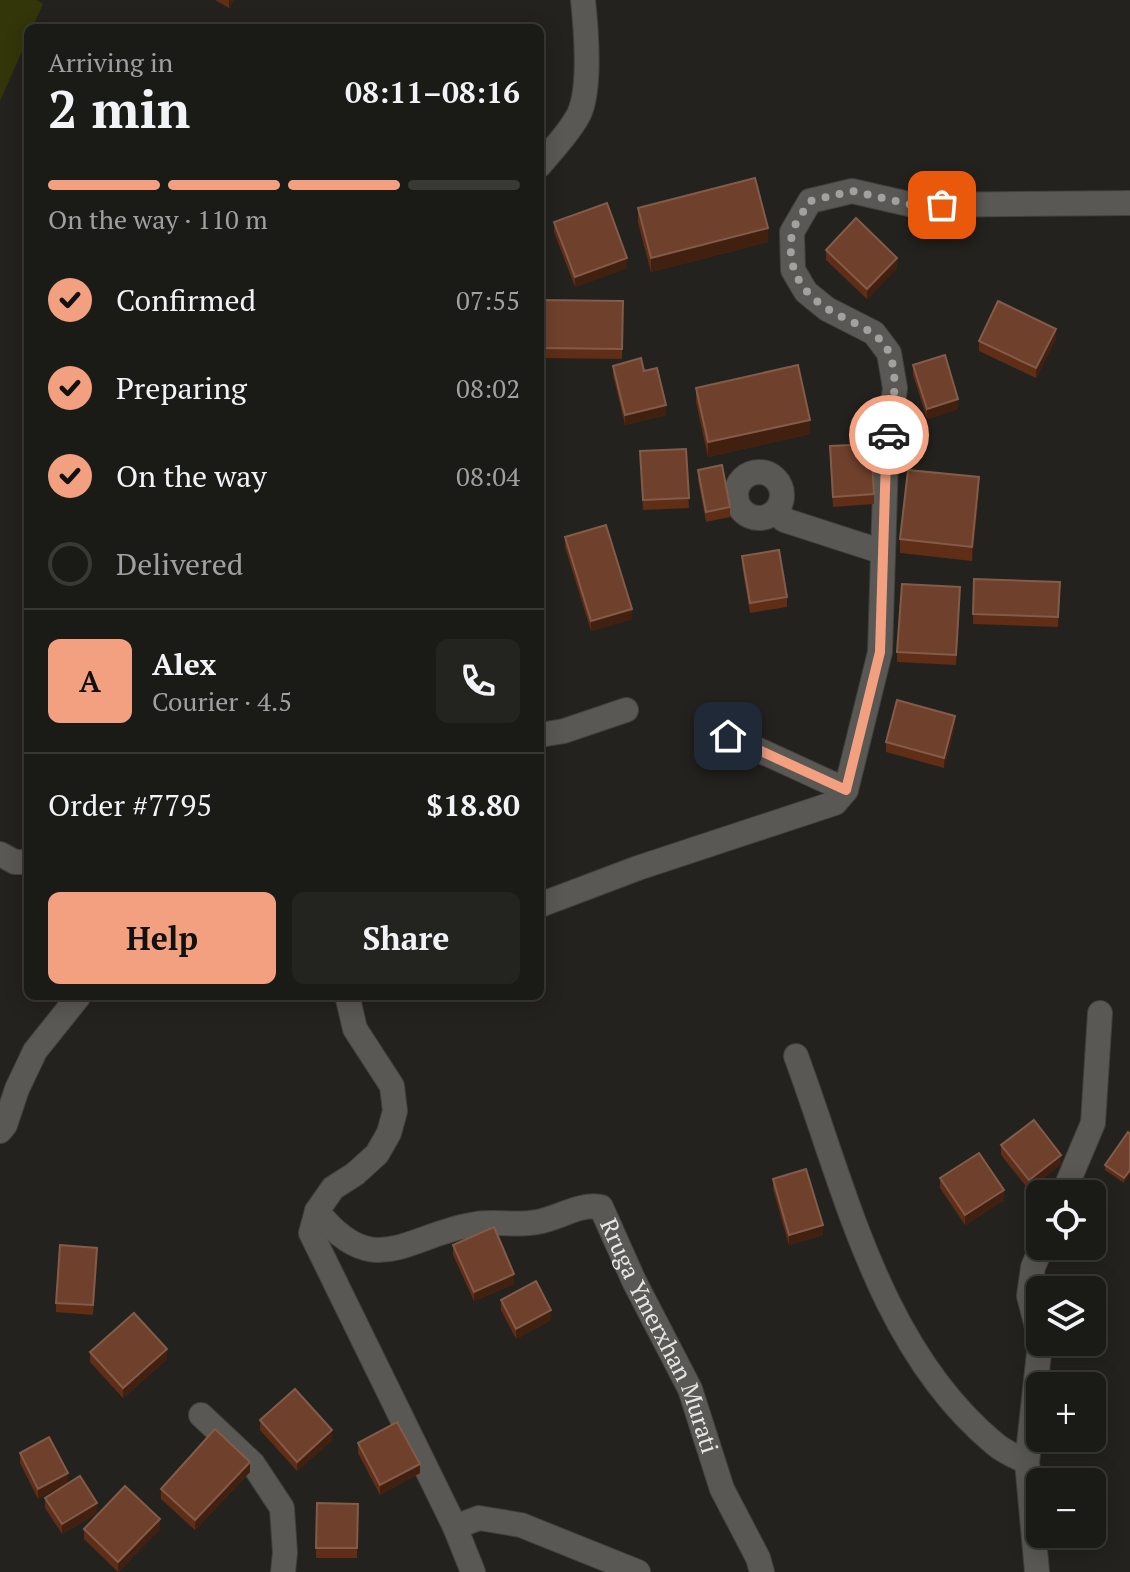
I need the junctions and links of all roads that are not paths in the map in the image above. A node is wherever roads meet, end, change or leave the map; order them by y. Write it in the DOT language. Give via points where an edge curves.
graph roads {
  1 [pos="583,0"];
  2 [pos="544,160"];
  3 [pos="1130,203"];
  4 [pos="778,510"];
  5 [pos="883,552"];
  6 [pos="626,710"];
  7 [pos="544,734"];
  8 [pos="728,736"];
  9 [pos="846,790"];
  10 [pos="0,854"];
  11 [pos="24,862"];
  12 [pos="544,903"];
  13 [pos="58,1000"];
  14 [pos="76,1000"];
  15 [pos="348,1000"];
  16 [pos="1100,1013"];
  17 [pos="57,1023"];
  18 [pos="796,1056"];
  19 [pos="0,1131"];
  20 [pos="1069,1180"];
  21 [pos="317,1211"];
  22 [pos="1036,1260"];
  23 [pos="201,1415"];
  24 [pos="1027,1462"];
  25 [pos="455,1527"];
  26 [pos="283,1572"];
  27 [pos="473,1572"];
  28 [pos="638,1572"];
  29 [pos="762,1572"];
  30 [pos="1037,1572"];
  1 -- 2 [label="street" via="587,33 580,112"];
  3 -- 5 [label="street" via="913,205 852,191 810,201 792,232 793,270 806,292 874,333 889,353 895,388"];
  4 -- 5 [label="street" via="784,520"];
  5 -- 9 [label="street" via="880,652"];
  6 -- 7 [label="street"];
  8 -- 9 [label="street"];
  9 -- 12 [label="street" via="835,803"];
  10 -- 11 [label="street"];
  13 -- 17 [label="street"];
  14 -- 17 [label="street"];
  15 -- 21 [label="street" via="355,1029 392,1086 395,1111 377,1154 333,1188"];
  16 -- 20 [label="street" via="1093,1123"];
  17 -- 19 [label="street" via="35,1051"];
  18 -- 24 [label="street" via="870,1265 910,1343 997,1446"];
  21 -- 25 [label="street" via="311,1233"];
  21 -- 29 [label="street, Rruga Ymerxhan Murati" via="335,1233 379,1251 475,1224 534,1223 587,1205 601,1207 690,1389 722,1489"];
  22 -- 24 [label="street" via="1029,1296 1039,1353"];
  23 -- 26 [label="street" via="253,1464 282,1508"];
  24 -- 30 [label="street"];
  25 -- 27 [label="street"];
  25 -- 28 [label="street" via="479,1518 521,1525"];
}
